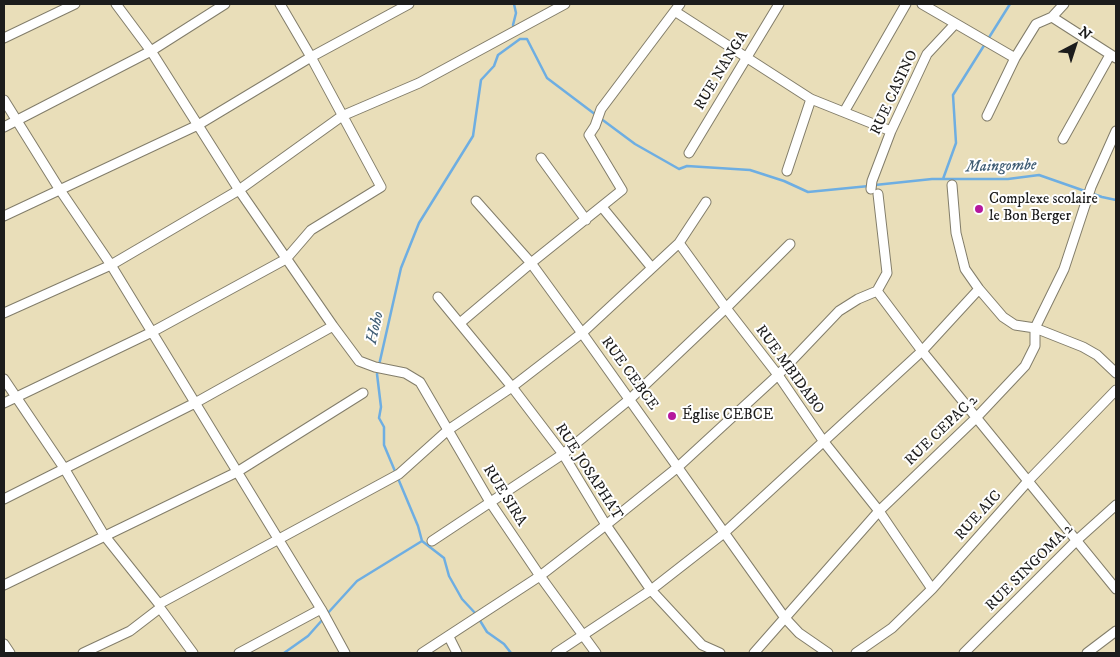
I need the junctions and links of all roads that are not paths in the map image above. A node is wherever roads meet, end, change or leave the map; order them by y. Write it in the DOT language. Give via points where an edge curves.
graph roads {
  1 [pos="75,4"];
  2 [pos="116,4"];
  3 [pos="225,4"];
  4 [pos="280,4"];
  5 [pos="409,4"];
  6 [pos="565,4"];
  7 [pos="779,4"];
  8 [pos="906,4"];
  9 [pos="922,4"];
  10 [pos="1064,4"];
  11 [pos="678,8"];
  12 [pos="1052,17"];
  13 [pos="955,24"];
  14 [pos="4,38"];
  15 [pos="151,52"];
  16 [pos="1113,56"];
  17 [pos="311,57"];
  18 [pos="745,58"];
  19 [pos="1015,58"];
  20 [pos="811,99"];
  21 [pos="4,100"];
  22 [pos="844,112"];
  23 [pos="342,116"];
  24 [pos="987,116"];
  25 [pos="18,121"];
  26 [pos="198,125"];
  27 [pos="4,127"];
  28 [pos="891,131"];
  29 [pos="1116,131"];
  30 [pos="1063,139"];
  31 [pos="689,153"];
  32 [pos="541,158"];
  33 [pos="787,171"];
  34 [pos="952,185"];
  35 [pos="60,190"];
  36 [pos="239,190"];
  37 [pos="476,201"];
  38 [pos="706,202"];
  39 [pos="602,207"];
  40 [pos="4,216"];
  41 [pos="586,220"];
  42 [pos="679,243"];
  43 [pos="790,244"];
  44 [pos="286,259"];
  45 [pos="531,263"];
  46 [pos="111,265"];
  47 [pos="652,268"];
  48 [pos="979,289"];
  49 [pos="877,291"];
  50 [pos="438,298"];
  51 [pos="726,308"];
  52 [pos="4,314"];
  53 [pos="460,323"];
  54 [pos="333,326"];
  55 [pos="1035,328"];
  56 [pos="152,332"];
  57 [pos="582,333"];
  58 [pos="922,351"];
  59 [pos="1116,373"];
  60 [pos="778,375"];
  61 [pos="4,379"];
  62 [pos="512,387"];
  63 [pos="1116,390"];
  64 [pos="363,393"];
  65 [pos="14,397"];
  66 [pos="630,399"];
  67 [pos="4,403"];
  68 [pos="195,403"];
  69 [pos="976,418"];
  70 [pos="448,430"];
  71 [pos="824,442"];
  72 [pos="563,454"];
  73 [pos="678,467"];
  74 [pos="64,468"];
  75 [pos="237,472"];
  76 [pos="1029,480"];
  77 [pos="4,499"];
  78 [pos="490,502"];
  79 [pos="1116,505"];
  80 [pos="879,511"];
  81 [pos="606,525"];
  82 [pos="724,533"];
  83 [pos="104,535"];
  84 [pos="1077,540"];
  85 [pos="278,541"];
  86 [pos="432,541"];
  87 [pos="540,576"];
  88 [pos="4,585"];
  89 [pos="932,589"];
  90 [pos="1116,589"];
  91 [pos="651,590"];
  92 [pos="160,606"];
  93 [pos="321,609"];
  94 [pos="785,618"];
  95 [pos="1116,631"];
  96 [pos="582,636"];
  97 [pos="449,637"];
  98 [pos="4,644"];
  99 [pos="1089,652"];
  100 [pos="10,653"];
  101 [pos="83,653"];
  102 [pos="193,653"];
  103 [pos="239,653"];
  104 [pos="345,653"];
  105 [pos="422,653"];
  106 [pos="457,653"];
  107 [pos="556,653"];
  108 [pos="596,653"];
  109 [pos="720,653"];
  110 [pos="754,653"];
  111 [pos="828,653"];
  112 [pos="856,653"];
  113 [pos="964,653"];
  1 -- 14 [label="street"];
  2 -- 15 [label="street, RUE SIRA"];
  3 -- 15 [label="street"];
  4 -- 17 [label="street"];
  5 -- 17 [label="street"];
  6 -- 23 [label="street" via="419,83"];
  7 -- 18 [label="street, RUE NANGA"];
  8 -- 22 [label="street"];
  9 -- 13 [label="street"];
  10 -- 12 [label="street"];
  11 -- 18 [label="street"];
  11 -- 39 [label="street" via="601,109 589,135 622,190"];
  12 -- 16 [label="street"];
  12 -- 19 [label="street" via="1036,24"];
  13 -- 19 [label="street"];
  13 -- 28 [label="street, RUE CASINO" via="927,54"];
  15 -- 25 [label="street"];
  15 -- 26 [label="street, RUE SIRA"];
  16 -- 30 [label="street"];
  17 -- 23 [label="street"];
  17 -- 26 [label="street"];
  18 -- 20 [label="street"];
  18 -- 31 [label="street, RUE NANGA"];
  19 -- 24 [label="street"];
  20 -- 22 [label="street"];
  20 -- 33 [label="street"];
  21 -- 25 [label="street"];
  22 -- 28 [label="street"];
  23 -- 36 [label="street"];
  23 -- 44 [label="street" via="381,187 311,230"];
  25 -- 27 [label="street"];
  25 -- 35 [label="street"];
  26 -- 35 [label="street"];
  26 -- 36 [label="street, RUE SIRA"];
  28 -- 49 [label="street, RUE CASINO" via="874,188 887,273"];
  29 -- 55 [label="street, RUE CEPAC 2" via="1090,191 1064,269"];
  32 -- 41 [label="street"];
  34 -- 48 [label="street" via="956,233 965,269"];
  35 -- 40 [label="street"];
  35 -- 46 [label="street"];
  36 -- 44 [label="street, RUE SIRA"];
  36 -- 46 [label="street"];
  37 -- 45 [label="street, RUE CEBCE"];
  38 -- 42 [label="street"];
  39 -- 41 [label="street"];
  39 -- 47 [label="street"];
  41 -- 45 [label="street"];
  42 -- 47 [label="street"];
  42 -- 51 [label="street, RUE MBIDABO"];
  43 -- 51 [label="street"];
  44 -- 54 [label="street, RUE SIRA"];
  44 -- 56 [label="street"];
  45 -- 53 [label="street"];
  45 -- 57 [label="street, RUE CEBCE"];
  46 -- 52 [label="street"];
  46 -- 56 [label="street"];
  47 -- 57 [label="street"];
  48 -- 55 [label="street" via="1003,317 1015,325"];
  48 -- 58 [label="street"];
  49 -- 58 [label="street"];
  49 -- 60 [label="street" via="839,311"];
  50 -- 53 [label="street, RUE JOSAPHAT"];
  51 -- 60 [label="street, RUE MBIDABO"];
  51 -- 66 [label="street"];
  53 -- 62 [label="street, RUE JOSAPHAT"];
  54 -- 68 [label="street"];
  54 -- 70 [label="street, RUE SIRA" via="359,360 405,373 420,382"];
  55 -- 59 [label="street" via="1083,346"];
  55 -- 69 [label="street, RUE CEPAC 2" via="1036,346 1025,366"];
  56 -- 65 [label="street"];
  56 -- 68 [label="street"];
  57 -- 62 [label="street"];
  57 -- 66 [label="street, RUE CEBCE"];
  58 -- 69 [label="street"];
  58 -- 71 [label="street"];
  60 -- 71 [label="street, RUE MBIDABO"];
  60 -- 73 [label="street"];
  61 -- 65 [label="street"];
  62 -- 70 [label="street"];
  62 -- 72 [label="street, RUE JOSAPHAT"];
  63 -- 76 [label="street, RUE AIC"];
  64 -- 75 [label="street"];
  65 -- 67 [label="street"];
  65 -- 74 [label="street"];
  66 -- 72 [label="street"];
  66 -- 73 [label="street, RUE CEBCE"];
  68 -- 74 [label="street"];
  68 -- 75 [label="street"];
  69 -- 76 [label="street"];
  69 -- 80 [label="street, RUE CEPAC 2"];
  70 -- 78 [label="street, RUE SIRA"];
  70 -- 85 [label="street" via="396,476"];
  71 -- 80 [label="street, RUE MBIDABO"];
  71 -- 82 [label="street"];
  72 -- 78 [label="street"];
  72 -- 81 [label="street, RUE JOSAPHAT"];
  73 -- 81 [label="street"];
  73 -- 82 [label="street, RUE CEBCE"];
  74 -- 77 [label="street"];
  74 -- 83 [label="street"];
  75 -- 83 [label="street"];
  75 -- 85 [label="street"];
  76 -- 84 [label="street"];
  76 -- 89 [label="street, RUE AIC"];
  78 -- 86 [label="street"];
  78 -- 87 [label="street, RUE SIRA"];
  79 -- 84 [label="street, RUE SINGOMA 2"];
  80 -- 89 [label="street, RUE MBIDABO"];
  80 -- 94 [label="street, RUE CEPAC 2"];
  81 -- 87 [label="street"];
  81 -- 91 [label="street, RUE JOSAPHAT"];
  82 -- 91 [label="street"];
  82 -- 94 [label="street, RUE CEBCE"];
  83 -- 88 [label="street"];
  83 -- 92 [label="street"];
  84 -- 90 [label="street"];
  84 -- 113 [label="street, RUE SINGOMA 2"];
  85 -- 92 [label="street"];
  85 -- 93 [label="street"];
  87 -- 96 [label="street, RUE SIRA"];
  87 -- 97 [label="street"];
  89 -- 112 [label="street, RUE AIC" via="892,628"];
  91 -- 96 [label="street"];
  91 -- 109 [label="street, RUE JOSAPHAT" via="702,645"];
  92 -- 101 [label="street" via="130,631"];
  92 -- 102 [label="street"];
  93 -- 103 [label="street"];
  93 -- 104 [label="street"];
  94 -- 110 [label="street, RUE CEPAC 2"];
  94 -- 111 [label="street, RUE CEBCE" via="799,633"];
  95 -- 99 [label="street"];
  96 -- 107 [label="street"];
  96 -- 108 [label="street, RUE SIRA"];
  97 -- 105 [label="street"];
  97 -- 106 [label="street"];
  98 -- 100 [label="street"];
}
